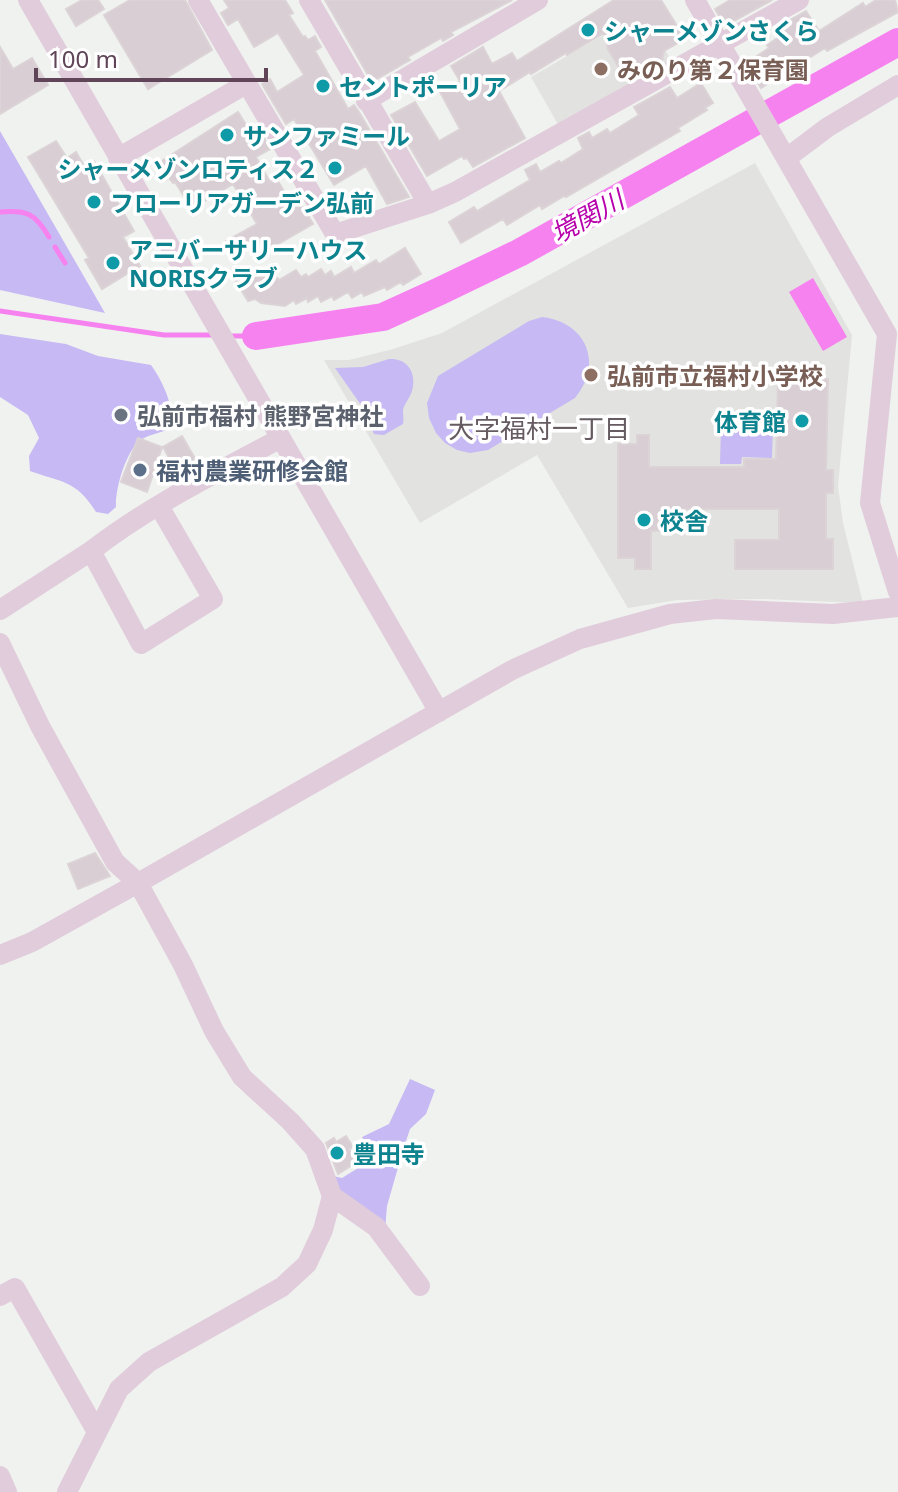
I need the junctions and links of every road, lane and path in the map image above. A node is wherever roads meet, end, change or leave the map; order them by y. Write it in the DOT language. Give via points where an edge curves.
graph roads {
  1 [pos="28,0"];
  2 [pos="198,0"];
  3 [pos="309,0"];
  4 [pos="538,0"];
  5 [pos="695,0"];
  6 [pos="799,0"];
  7 [pos="720,43"];
  8 [pos="246,84"];
  9 [pos="898,86"];
  10 [pos="366,101"];
  11 [pos="788,157"];
  12 [pos="118,158"];
  13 [pos="428,204"];
  14 [pos="892,328"];
  15 [pos="281,438"];
  16 [pos="159,506"];
  17 [pos="91,551"];
  18 [pos="898,592"];
  19 [pos="898,607"];
  20 [pos="0,610"];
  21 [pos="0,643"];
  22 [pos="439,712"];
  23 [pos="138,883"];
  24 [pos="0,955"];
  25 [pos="332,1196"];
  26 [pos="420,1286"];
  27 [pos="0,1296"];
  28 [pos="97,1432"];
  29 [pos="0,1476"];
  30 [pos="7,1492"];
  31 [pos="67,1492"];
  1 -- 12 [label="street"];
  2 -- 8 [label="street"];
  3 -- 10 [label="street"];
  4 -- 10 [label="street"];
  5 -- 7 [label="street"];
  6 -- 7 [label="street"];
  7 -- 11 [label="street"];
  7 -- 13 [label="street"];
  8 -- 12 [label="street"];
  8 -- 13 [label="street" via="335,234"];
  9 -- 11 [label="street"];
  10 -- 13 [label="street"];
  11 -- 14 [label="street"];
  12 -- 15 [label="street"];
  14 -- 18 [label="street" via="870,503"];
  15 -- 16 [label="street"];
  15 -- 22 [label="street"];
  16 -- 17 [label="street"];
  16 -- 17 [label="street" via="213,599 141,644"];
  17 -- 20 [label="street"];
  19 -- 22 [label="street" via="833,614 716,609 670,614 544,654"];
  21 -- 23 [label="street" via="115,862"];
  22 -- 23 [label="street"];
  23 -- 24 [label="street"];
  23 -- 25 [label="street" via="242,1077 315,1149"];
  25 -- 26 [label="street" via="376,1227"];
  25 -- 28 [label="street" via="307,1264 282,1287 149,1362 119,1389"];
  27 -- 28 [label="street" via="15,1288"];
  28 -- 31 [label="street"];
  29 -- 30 [label="street"];
}
